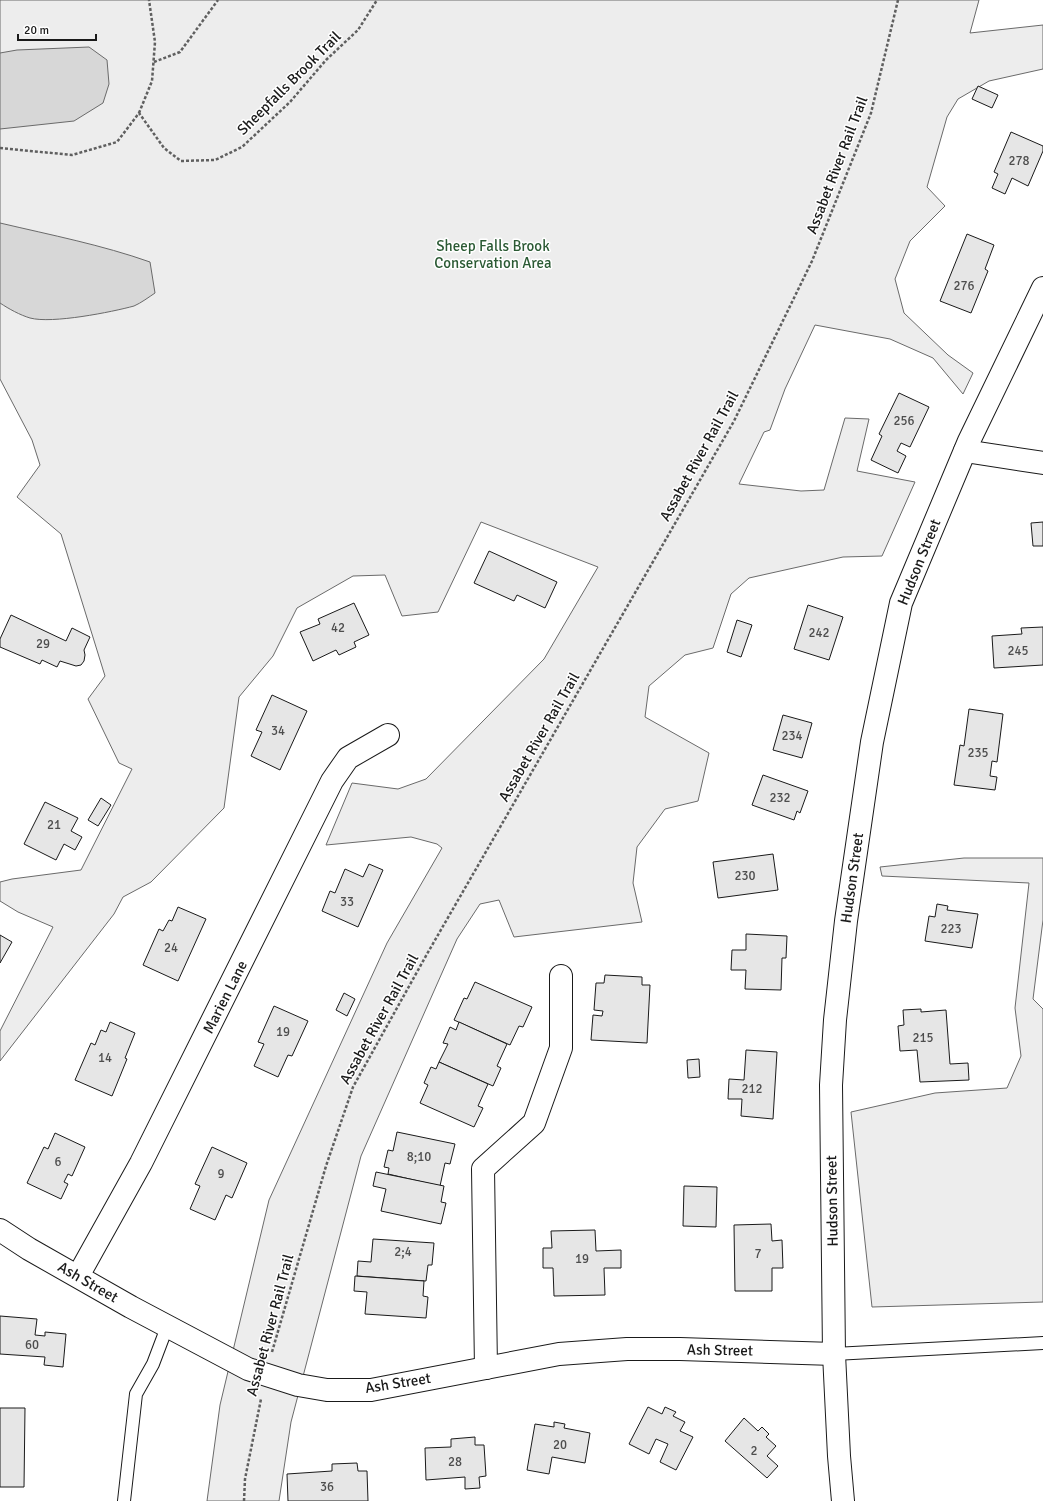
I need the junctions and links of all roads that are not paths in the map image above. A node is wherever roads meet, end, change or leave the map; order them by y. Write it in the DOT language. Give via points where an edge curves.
graph roads {
  1 [pos="1043,288"];
  2 [pos="965,451"];
  3 [pos="1043,463"];
  4 [pos="388,735"];
  5 [pos="561,976"];
  6 [pos="0,1230"];
  7 [pos="78,1276"];
  8 [pos="167,1327"];
  9 [pos="1043,1342"];
  10 [pos="834,1354"];
  11 [pos="486,1368"];
  12 [pos="124,1501"];
  13 [pos="843,1501"];
  1 -- 2 [label="street, Hudson Street"];
  2 -- 3 [label="street"];
  2 -- 10 [label="street, Hudson Street" via="900,603 872,742 859,827 835,1020 831,1085"];
  4 -- 7 [label="street, Marien Lane" via="348,758 332,781 141,1163"];
  5 -- 11 [label="street" via="561,1048 534,1122 483,1169"];
  6 -- 7 [label="street, Ash Street"];
  7 -- 8 [label="street, Ash Street"];
  8 -- 11 [label="street, Ash Street" via="248,1369 298,1385 327,1390 371,1390"];
  8 -- 12 [label="lane" via="153,1364 136,1394"];
  9 -- 10 [label="lane"];
  10 -- 11 [label="street, Ash Street" via="627,1349 559,1354"];
  10 -- 13 [label="street, Hudson Street"];
}
